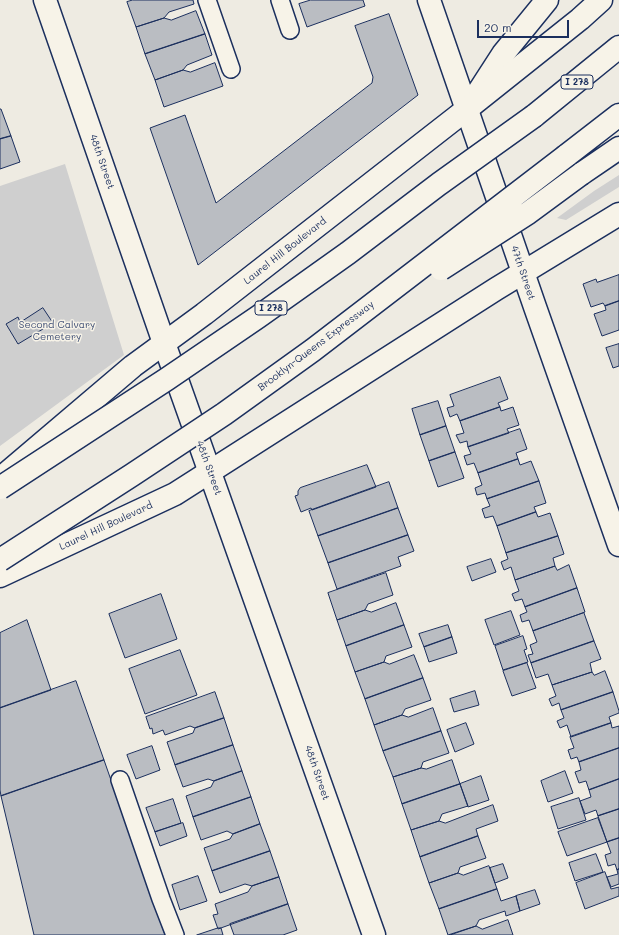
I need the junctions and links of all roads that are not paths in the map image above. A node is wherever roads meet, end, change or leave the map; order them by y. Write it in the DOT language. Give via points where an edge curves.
graph roads {
  1 [pos="45,0"];
  2 [pos="207,0"];
  3 [pos="280,0"];
  4 [pos="429,0"];
  5 [pos="547,0"];
  6 [pos="600,0"];
  7 [pos="290,30"];
  8 [pos="619,47"];
  9 [pos="231,69"];
  10 [pos="467,109"];
  11 [pos="619,115"];
  12 [pos="619,148"];
  13 [pos="619,214"];
  14 [pos="524,273"];
  15 [pos="164,343"];
  16 [pos="313,350"];
  17 [pos="210,472"];
  18 [pos="0,480"];
  19 [pos="0,488"];
  20 [pos="619,545"];
  21 [pos="0,560"];
  22 [pos="0,576"];
  23 [pos="120,780"];
  24 [pos="175,935"];
  25 [pos="374,935"];
  1 -- 15 [label="main road, 48th Street"];
  2 -- 9 [label="lane"];
  3 -- 7 [label="lane"];
  4 -- 10 [label="main road, 47th Street"];
  5 -- 10 [label="main road, Laurel Hill Boulevard" via="503,54"];
  6 -- 10 [label="main road" via="580,19"];
  8 -- 19 [label="main road, I 278, bridge" via="534,116 348,253 167,379"];
  10 -- 14 [label="main road, 47th Street"];
  10 -- 15 [label="main road, Laurel Hill Boulevard"];
  11 -- 16 [label="main road, Brooklyn-Queens Expressway, bridge"];
  12 -- 16 [label="main road, bridge" via="528,213"];
  13 -- 14 [label="main road"];
  14 -- 17 [label="main road"];
  14 -- 20 [label="main road, 47th Street"];
  15 -- 17 [label="main road, 48th Street"];
  15 -- 18 [label="main road, Laurel Hill Boulevard" via="132,366"];
  16 -- 21 [label="main road, Brooklyn-Queens Expressway, bridge" via="224,414"];
  17 -- 22 [label="main road, Laurel Hill Boulevard" via="175,494"];
  17 -- 25 [label="main road, 48th Street"];
  23 -- 24 [label="lane"];
}
